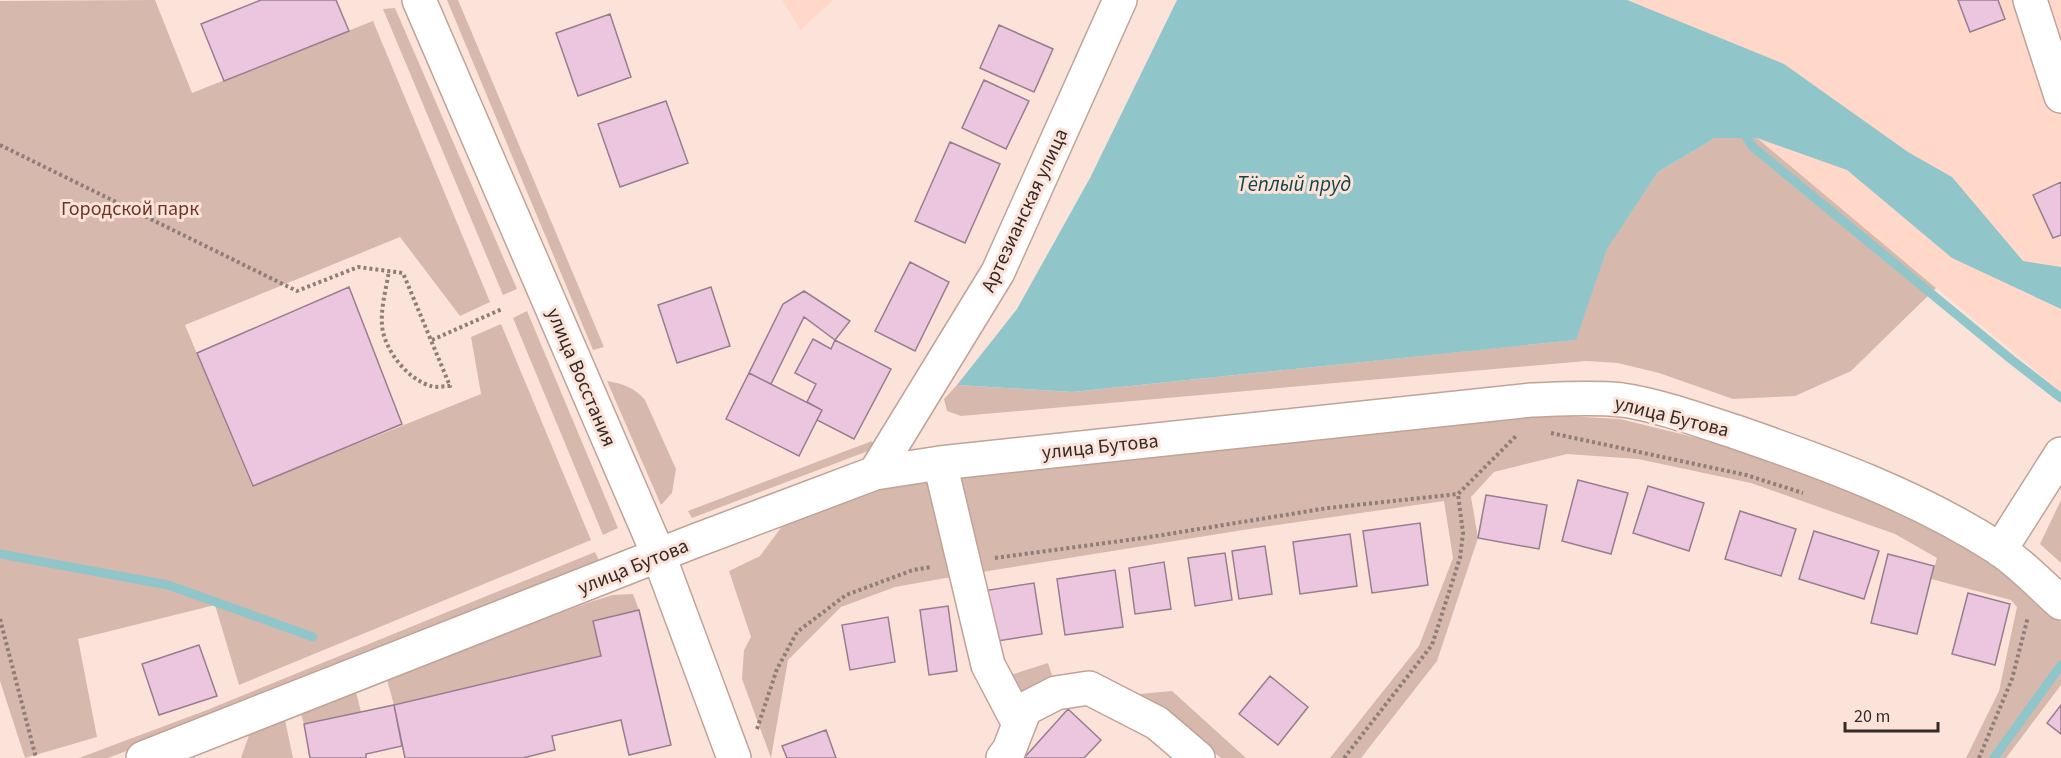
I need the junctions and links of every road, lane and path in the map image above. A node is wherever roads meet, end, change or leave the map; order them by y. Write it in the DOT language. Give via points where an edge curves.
graph roads {
  1 [pos="419,0"];
  2 [pos="1120,0"];
  3 [pos="2030,0"];
  4 [pos="2061,96"];
  5 [pos="0,145"];
  6 [pos="389,271"];
  7 [pos="502,309"];
  8 [pos="432,340"];
  9 [pos="1525,427"];
  10 [pos="1547,432"];
  11 [pos="2061,454"];
  12 [pos="940,463"];
  13 [pos="875,473"];
  14 [pos="1458,494"];
  15 [pos="1810,495"];
  16 [pos="2000,550"];
  17 [pos="659,556"];
  18 [pos="963,563"];
  19 [pos="2046,604"];
  20 [pos="0,620"];
  21 [pos="1019,724"];
  22 [pos="756,731"];
  23 [pos="214,746"];
  24 [pos="36,758"];
  25 [pos="143,758"];
  26 [pos="734,758"];
  27 [pos="1003,758"];
  28 [pos="1198,758"];
  29 [pos="1344,758"];
  30 [pos="1979,758"];
  1 -- 17 [label="street, улица Восстания"];
  2 -- 13 [label="street, Артезианская улица" via="998,272"];
  3 -- 4 [label="street"];
  5 -- 6 [label="path" via="297,291 358,267"];
  6 -- 8 [label="path" via="403,273"];
  6 -- 8 [label="path" via="383,333 395,360 432,387 450,386"];
  7 -- 8 [label="path"];
  9 -- 14 [label="path"];
  10 -- 15 [label="path" via="1746,475"];
  11 -- 16 [label="street"];
  12 -- 13 [label="street, улица Бутова"];
  12 -- 16 [label="street, улица Бутова" via="1531,400 1623,400 1690,417 1868,481"];
  12 -- 18 [label="street"];
  13 -- 17 [label="street, улица Бутова"];
  14 -- 18 [label="path" via="1328,508"];
  14 -- 29 [label="path" via="1463,533 1460,558 1432,645"];
  16 -- 19 [label="street, улица Бутова"];
  17 -- 23 [label="street, улица Бутова"];
  17 -- 26 [label="street, улица Восстания"];
  18 -- 21 [label="street" via="988,665"];
  18 -- 22 [label="path" via="913,570 846,595 797,632 777,669"];
  19 -- 30 [label="path"];
  20 -- 24 [label="path"];
  21 -- 27 [label="street"];
  21 -- 28 [label="street" via="1025,709 1056,693 1089,688 1156,723"];
  23 -- 25 [label="street, улица Бутова"];
}
